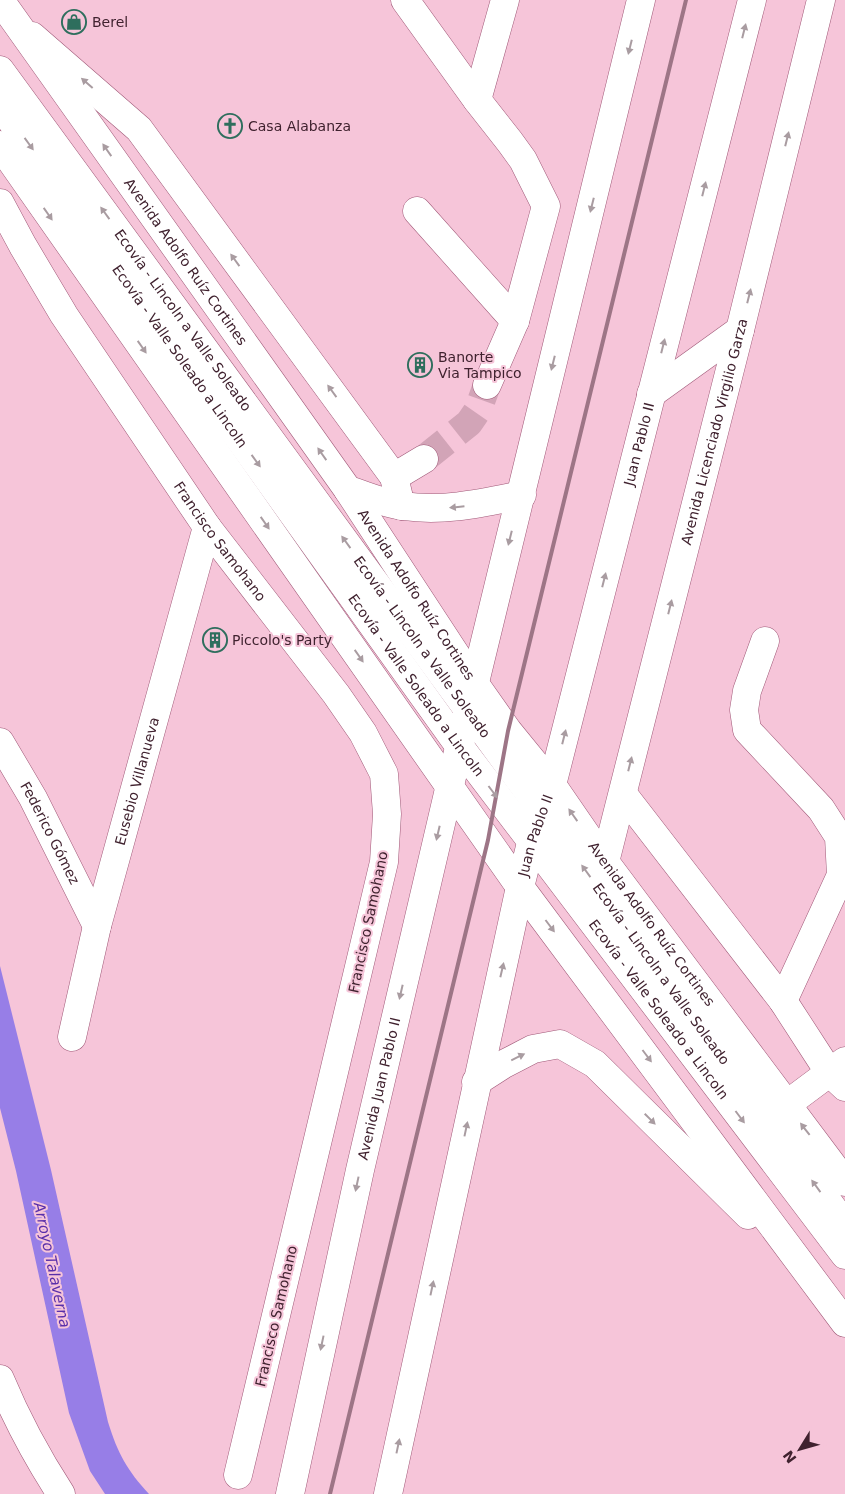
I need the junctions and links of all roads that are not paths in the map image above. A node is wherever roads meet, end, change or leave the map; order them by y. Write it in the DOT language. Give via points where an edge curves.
graph roads {
  1 [pos="0,0"];
  2 [pos="405,0"];
  3 [pos="505,0"];
  4 [pos="641,0"];
  5 [pos="752,0"];
  6 [pos="821,0"];
  7 [pos="17,23"];
  8 [pos="0,70"];
  9 [pos="477,100"];
  10 [pos="0,105"];
  11 [pos="2,154"];
  12 [pos="0,203"];
  13 [pos="417,211"];
  14 [pos="515,321"];
  15 [pos="740,330"];
  16 [pos="487,385"];
  17 [pos="652,394"];
  18 [pos="424,459"];
  19 [pos="394,477"];
  20 [pos="348,490"];
  21 [pos="522,494"];
  22 [pos="401,506"];
  23 [pos="208,527"];
  24 [pos="765,641"];
  25 [pos="475,684"];
  26 [pos="469,710"];
  27 [pos="0,742"];
  28 [pos="460,747"];
  29 [pos="450,785"];
  30 [pos="552,785"];
  31 [pos="623,794"];
  32 [pos="542,811"];
  33 [pos="531,843"];
  34 [pos="605,862"];
  35 [pos="520,887"];
  36 [pos="97,926"];
  37 [pos="783,1001"];
  38 [pos="72,1037"];
  39 [pos="840,1073"];
  40 [pos="476,1082"];
  41 [pos="786,1105"];
  42 [pos="844,1178"];
  43 [pos="845,1225"];
  44 [pos="845,1256"];
  45 [pos="825,1294"];
  46 [pos="845,1323"];
  47 [pos="0,1380"];
  48 [pos="238,1476"];
  49 [pos="61,1494"];
  50 [pos="290,1494"];
  51 [pos="388,1494"];
  1 -- 7 [label="main road, Avenida Adolfo Ruíz Cortines"];
  2 -- 9 [label="main road"];
  3 -- 9 [label="main road"];
  4 -- 21 [label="main road, one-way"];
  17 -- 5 [label="main road, Juan Pablo II, one-way"];
  15 -- 6 [label="main road, Avenida Licenciado Virgilio Garza, one-way"];
  19 -- 7 [label="main road, one-way" via="139,129"];
  20 -- 7 [label="main road, Avenida Adolfo Ruíz Cortines, one-way"];
  26 -- 8 [label="main road, Ecovía - Lincoln a Valle Soleado, one-way"];
  9 -- 14 [label="main road" via="510,142 546,206"];
  10 -- 28 [label="main road, Ecovía - Valle Soleado a Lincoln, one-way"];
  11 -- 29 [label="main road, one-way"];
  12 -- 23 [label="main road, Francisco Samohano" via="64,315"];
  13 -- 14 [label="main road"];
  14 -- 16 [label="main road"];
  15 -- 17 [label="main road"];
  31 -- 15 [label="main road, Avenida Licenciado Virgilio Garza, one-way"];
  30 -- 17 [label="main road, Juan Pablo II, one-way"];
  18 -- 19 [label="main road"];
  19 -- 22 [label="main road"];
  20 -- 22 [label="main road"];
  20 -- 25 [label="main road, Avenida Adolfo Ruíz Cortines"];
  21 -- 22 [label="main road, one-way" via="472,506"];
  21 -- 25 [label="main road, one-way"];
  23 -- 36 [label="main road, Eusebio Villanueva"];
  23 -- 48 [label="main road, Francisco Samohano" via="363,733 384,774 387,814 384,862"];
  24 -- 37 [label="main road" via="747,691 744,710 746,730 820,809 839,837 841,875"];
  25 -- 26 [label="main road, Avenida Juan Pablo II"];
  25 -- 30 [label="main road, Avenida Adolfo Ruíz Cortines"];
  26 -- 28 [label="main road, Avenida Juan Pablo II"];
  26 -- 32 [label="main road, Ecovía - Lincoln a Valle Soleado"];
  27 -- 36 [label="main road, Federico Gómez" via="33,798"];
  28 -- 29 [label="main road, Avenida Juan Pablo II"];
  28 -- 33 [label="main road, Ecovía - Valle Soleado a Lincoln, one-way"];
  29 -- 35 [label="main road"];
  29 -- 50 [label="main road, Avenida Juan Pablo II, one-way" via="362,1160"];
  30 -- 32 [label="main road, Juan Pablo II"];
  34 -- 30 [label="main road, Avenida Adolfo Ruíz Cortines, one-way"];
  31 -- 34 [label="main road, Avenida Licenciado Virgilio Garza"];
  31 -- 37 [label="main road"];
  32 -- 33 [label="main road, Juan Pablo II"];
  43 -- 32 [label="main road, Ecovía - Lincoln a Valle Soleado, one-way"];
  33 -- 35 [label="main road, Juan Pablo II"];
  33 -- 44 [label="main road, Ecovía - Valle Soleado a Lincoln, one-way"];
  34 -- 41 [label="main road, Avenida Adolfo Ruíz Cortines"];
  40 -- 35 [label="main road, one-way"];
  35 -- 45 [label="main road, one-way"];
  36 -- 38 [label="main road, Eusebio Villanueva"];
  37 -- 39 [label="main road"];
  39 -- 41 [label="main road"];
  40 -- 45 [label="main road, one-way" via="533,1050 560,1044 595,1064"];
  51 -- 40 [label="main road, one-way"];
  42 -- 41 [label="main road, Avenida Adolfo Ruíz Cortines, one-way"];
  45 -- 46 [label="main road"];
  47 -- 49 [label="main road" via="33,1449"];
}
